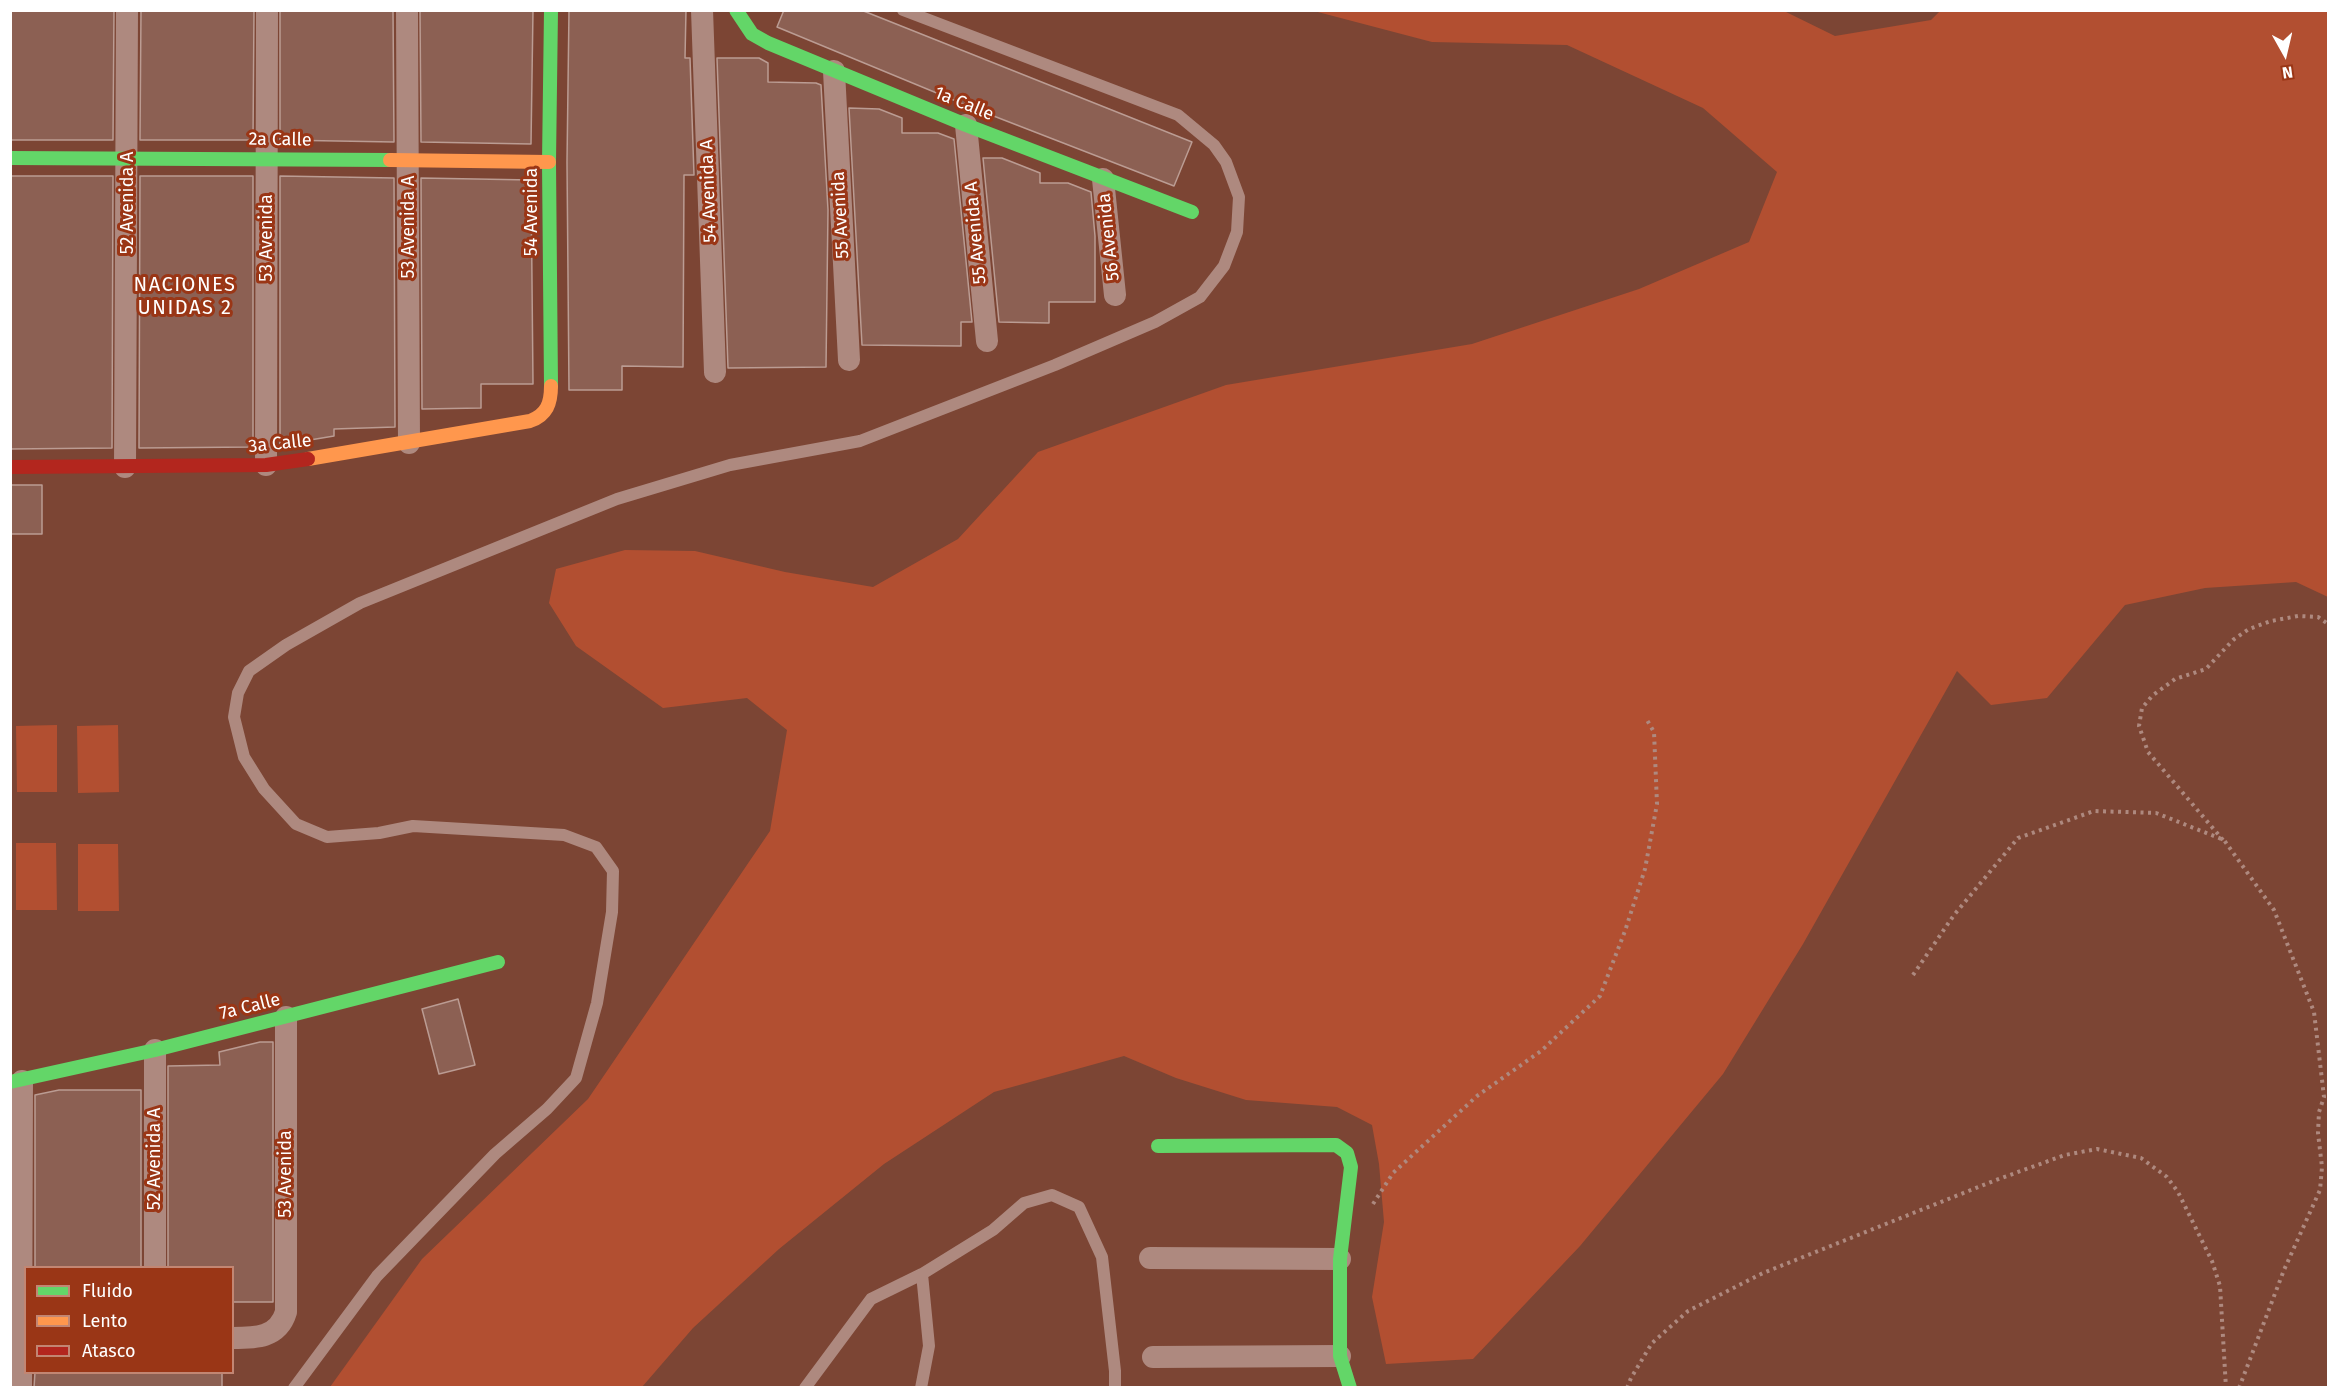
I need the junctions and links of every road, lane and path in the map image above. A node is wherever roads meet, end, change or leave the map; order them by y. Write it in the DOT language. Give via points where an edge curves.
graph roads {
  1 [pos="127,10"];
  2 [pos="267,10"];
  3 [pos="407,10"];
  4 [pos="551,10"];
  5 [pos="702,10"];
  6 [pos="736,10"];
  7 [pos="903,10"];
  8 [pos="834,70"];
  9 [pos="966,124"];
  10 [pos="128,157"];
  11 [pos="10,158"];
  12 [pos="267,158"];
  13 [pos="409,160"];
  14 [pos="549,162"];
  15 [pos="1102,179"];
  16 [pos="1192,212"];
  17 [pos="1115,295"];
  18 [pos="987,341"];
  19 [pos="849,360"];
  20 [pos="716,372"];
  21 [pos="547,412"];
  22 [pos="409,443"];
  23 [pos="266,465"];
  24 [pos="10,466"];
  25 [pos="125,467"];
  26 [pos="2328,624"];
  27 [pos="1647,720"];
  28 [pos="2224,840"];
  29 [pos="498,962"];
  30 [pos="1913,975"];
  31 [pos="286,1017"];
  32 [pos="155,1050"];
  33 [pos="16,1081"];
  34 [pos="2326,1097"];
  35 [pos="1158,1146"];
  36 [pos="1371,1207"];
  37 [pos="1150,1258"];
  38 [pos="1340,1259"];
  39 [pos="155,1266"];
  40 [pos="922,1274"];
  41 [pos="23,1336"];
  42 [pos="234,1338"];
  43 [pos="1340,1356"];
  44 [pos="1153,1357"];
  45 [pos="21,1388"];
  46 [pos="294,1388"];
  47 [pos="805,1388"];
  48 [pos="921,1388"];
  49 [pos="1115,1388"];
  50 [pos="1350,1388"];
  51 [pos="1627,1388"];
  52 [pos="2226,1388"];
  53 [pos="2239,1388"];
  1 -- 10 [label="street, 52 Avenida A"];
  2 -- 12 [label="street, 53 Avenida"];
  3 -- 13 [label="street, 53 Avenida A"];
  4 -- 14 [label="street, 54 Avenida"];
  5 -- 20 [label="street, 54 Avenida A"];
  6 -- 8 [label="street, 1a Calle" via="756,38"];
  7 -- 46 [label="lane" via="1178,115 1214,145 1226,162 1239,197 1237,232 1224,266 1200,297 1155,322 1054,365 860,441 730,465 617,499 360,603 249,671 238,693 234,717 244,757 264,789 296,824 327,837 413,826 564,835 596,847 613,871 612,912 597,1003 576,1078 495,1154 377,1276"];
  8 -- 9 [label="street, 1a Calle"];
  8 -- 19 [label="street, 55 Avenida"];
  9 -- 15 [label="street, 1a Calle"];
  9 -- 18 [label="street, 55 Avenida A"];
  10 -- 11 [label="street, 2a Calle"];
  10 -- 12 [label="street, 2a Calle"];
  10 -- 25 [label="street, 52 Avenida A"];
  12 -- 13 [label="street, 2a Calle"];
  12 -- 23 [label="street, 53 Avenida"];
  13 -- 14 [label="street, 2a Calle"];
  13 -- 22 [label="street, 53 Avenida A"];
  14 -- 21 [label="street, 54 Avenida" via="551,392"];
  15 -- 16 [label="street, 1a Calle"];
  15 -- 17 [label="street, 56 Avenida"];
  21 -- 22 [label="street, 3a Calle" via="530,421"];
  22 -- 23 [label="street, 3a Calle"];
  23 -- 25 [label="street, 3a Calle"];
  24 -- 25 [label="street, 3a Calle"];
  26 -- 28 [label="path" via="2318,617 2298,616 2249,629 2206,669 2175,679 2142,708 2139,726 2148,752"];
  27 -- 36 [label="path" via="1654,732 1657,804 1645,869 1600,996 1541,1051 1477,1096 1393,1173"];
  28 -- 30 [label="path" via="2156,813 2094,812 2018,838 1954,915"];
  28 -- 34 [label="path" via="2274,910 2314,1012"];
  29 -- 31 [label="street, 7a Calle"];
  31 -- 32 [label="street, 7a Calle"];
  31 -- 42 [label="street, 53 Avenida" via="286,1312 276,1329 264,1336"];
  32 -- 33 [label="street, 7a Calle"];
  32 -- 39 [label="street, 52 Avenida A"];
  33 -- 41 [label="street"];
  34 -- 53 [label="path" via="2319,1112 2320,1190 2284,1270"];
  35 -- 38 [label="street" via="1336,1144 1347,1153 1351,1167"];
  37 -- 38 [label="street"];
  38 -- 43 [label="street"];
  40 -- 47 [label="lane" via="871,1299"];
  40 -- 48 [label="lane" via="929,1346"];
  40 -- 49 [label="lane" via="993,1230 1024,1203 1052,1195 1079,1207 1102,1257"];
  41 -- 45 [label="street"];
  43 -- 44 [label="street"];
  43 -- 50 [label="street"];
  51 -- 52 [label="path" via="1652,1343 1688,1311 1762,1273 2065,1155 2097,1149 2142,1158 2167,1176 2178,1192 2220,1286"];
}
